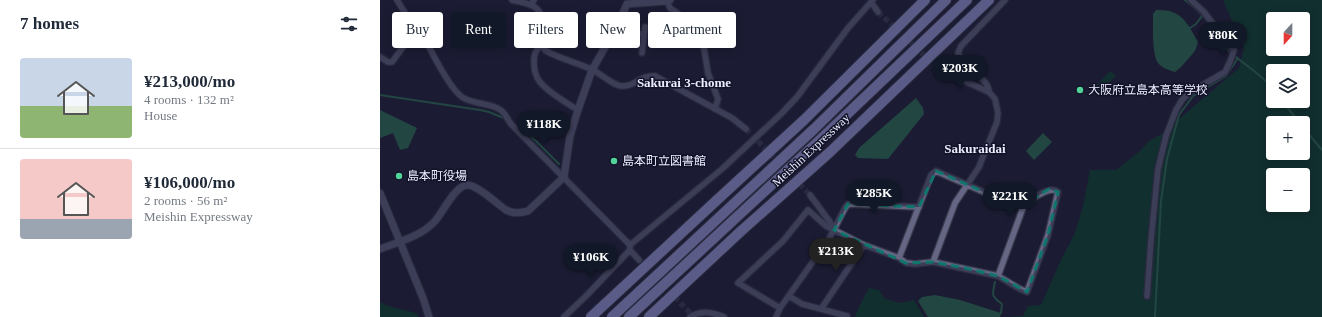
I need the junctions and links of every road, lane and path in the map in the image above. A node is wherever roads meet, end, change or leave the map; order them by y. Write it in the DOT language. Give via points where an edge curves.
graph roads {
  1 [pos="397,0"];
  2 [pos="512,0"];
  3 [pos="925,0"];
  4 [pos="946,0"];
  5 [pos="967,0"];
  6 [pos="988,0"];
  7 [pos="1005,0"];
  8 [pos="1191,0"];
  9 [pos="669,1"];
  10 [pos="872,1"];
  11 [pos="625,2"];
  12 [pos="533,3"];
  13 [pos="404,12"];
  14 [pos="539,12"];
  15 [pos="622,12"];
  16 [pos="878,12"];
  17 [pos="645,27"];
  18 [pos="640,34"];
  19 [pos="644,34"];
  20 [pos="402,48"];
  21 [pos="430,48"];
  22 [pos="538,48"];
  23 [pos="543,48"];
  24 [pos="605,48"];
  25 [pos="642,53"];
  26 [pos="380,57"];
  27 [pos="592,70"];
  28 [pos="940,70"];
  29 [pos="989,92"];
  30 [pos="715,109"];
  31 [pos="578,110"];
  32 [pos="746,129"];
  33 [pos="564,178"];
  34 [pos="966,184"];
  35 [pos="380,193"];
  36 [pos="810,195"];
  37 [pos="1024,205"];
  38 [pos="919,207"];
  39 [pos="834,230"];
  40 [pos="400,241"];
  41 [pos="864,245"];
  42 [pos="630,247"];
  43 [pos="380,249"];
  44 [pos="900,258"];
  45 [pos="639,260"];
  46 [pos="933,262"];
  47 [pos="998,276"];
  48 [pos="789,296"];
  49 [pos="1147,296"];
  50 [pos="780,308"];
  51 [pos="821,309"];
  52 [pos="848,316"];
  53 [pos="429,317"];
  54 [pos="564,317"];
  55 [pos="591,317"];
  56 [pos="612,317"];
  57 [pos="629,317"];
  58 [pos="649,317"];
  59 [pos="690,317"];
  60 [pos="724,317"];
  61 [pos="776,317"];
  1 -- 13 [label="street"];
  2 -- 12 [label="street"];
  3 -- 55 [label="highway" via="804,120"];
  4 -- 56 [label="highway, Meishin Expressway" via="814,129"];
  5 -- 57 [label="highway, Meishin Expressway"];
  6 -- 58 [label="highway, Meishin Expressway" via="830,152"];
  7 -- 29 [label="street" via="961,46 958,53 960,59 983,79"];
  8 -- 49 [label="street" via="1204,12 1234,50 1225,72 1189,93 1182,100 1166,136 1158,169"];
  9 -- 11 [label="street"];
  9 -- 30 [label="street" via="670,8 698,28 702,36 708,73 718,99"];
  10 -- 16 [label="street"];
  10 -- 42 [label="street" via="782,113 722,169"];
  11 -- 15 [label="street"];
  12 -- 14 [label="street"];
  17 -- 19 [label="street"];
  18 -- 19 [label="street"];
  19 -- 25 [label="street"];
  20 -- 26 [label="street" via="392,62"];
  21 -- 33 [label="street" via="461,97 496,107"];
  22 -- 31 [label="street" via="534,53 535,74 539,82"];
  23 -- 27 [label="street"];
  24 -- 27 [label="street"];
  27 -- 30 [label="street" via="622,86 647,76 655,76"];
  27 -- 31 [label="street"];
  28 -- 29 [label="street"];
  29 -- 34 [label="street" via="997,105 997,122 979,167"];
  30 -- 32 [label="street"];
  31 -- 33 [label="street" via="570,136"];
  33 -- 40 [label="street" via="528,211 520,213 511,213 476,187 462,186 432,224 418,234"];
  33 -- 42 [label="street"];
  34 -- 37 [label="street" via="1009,203"];
  34 -- 38 [label="street" via="936,172 931,175"];
  34 -- 46 [label="street" via="955,203"];
  35 -- 40 [label="street"];
  36 -- 39 [label="street"];
  37 -- 47 [label="street"];
  37 -- 47 [label="street" via="1050,189 1058,192 1048,235 1027,292"];
  38 -- 39 [label="street" via="848,204"];
  38 -- 44 [label="street"];
  39 -- 41 [label="street"];
  39 -- 48 [label="street"];
  39 -- 50 [label="street" via="808,210 782,241 738,283"];
  40 -- 43 [label="street"];
  40 -- 53 [label="street"];
  41 -- 44 [label="street"];
  41 -- 51 [label="street"];
  42 -- 45 [label="street"];
  42 -- 54 [label="street"];
  44 -- 46 [label="street" via="906,263"];
  46 -- 47 [label="street"];
  48 -- 50 [label="street"];
  48 -- 51 [label="street" via="802,304"];
  50 -- 61 [label="street"];
  51 -- 52 [label="street"];
  59 -- 60 [label="street" via="705,312"];
}
